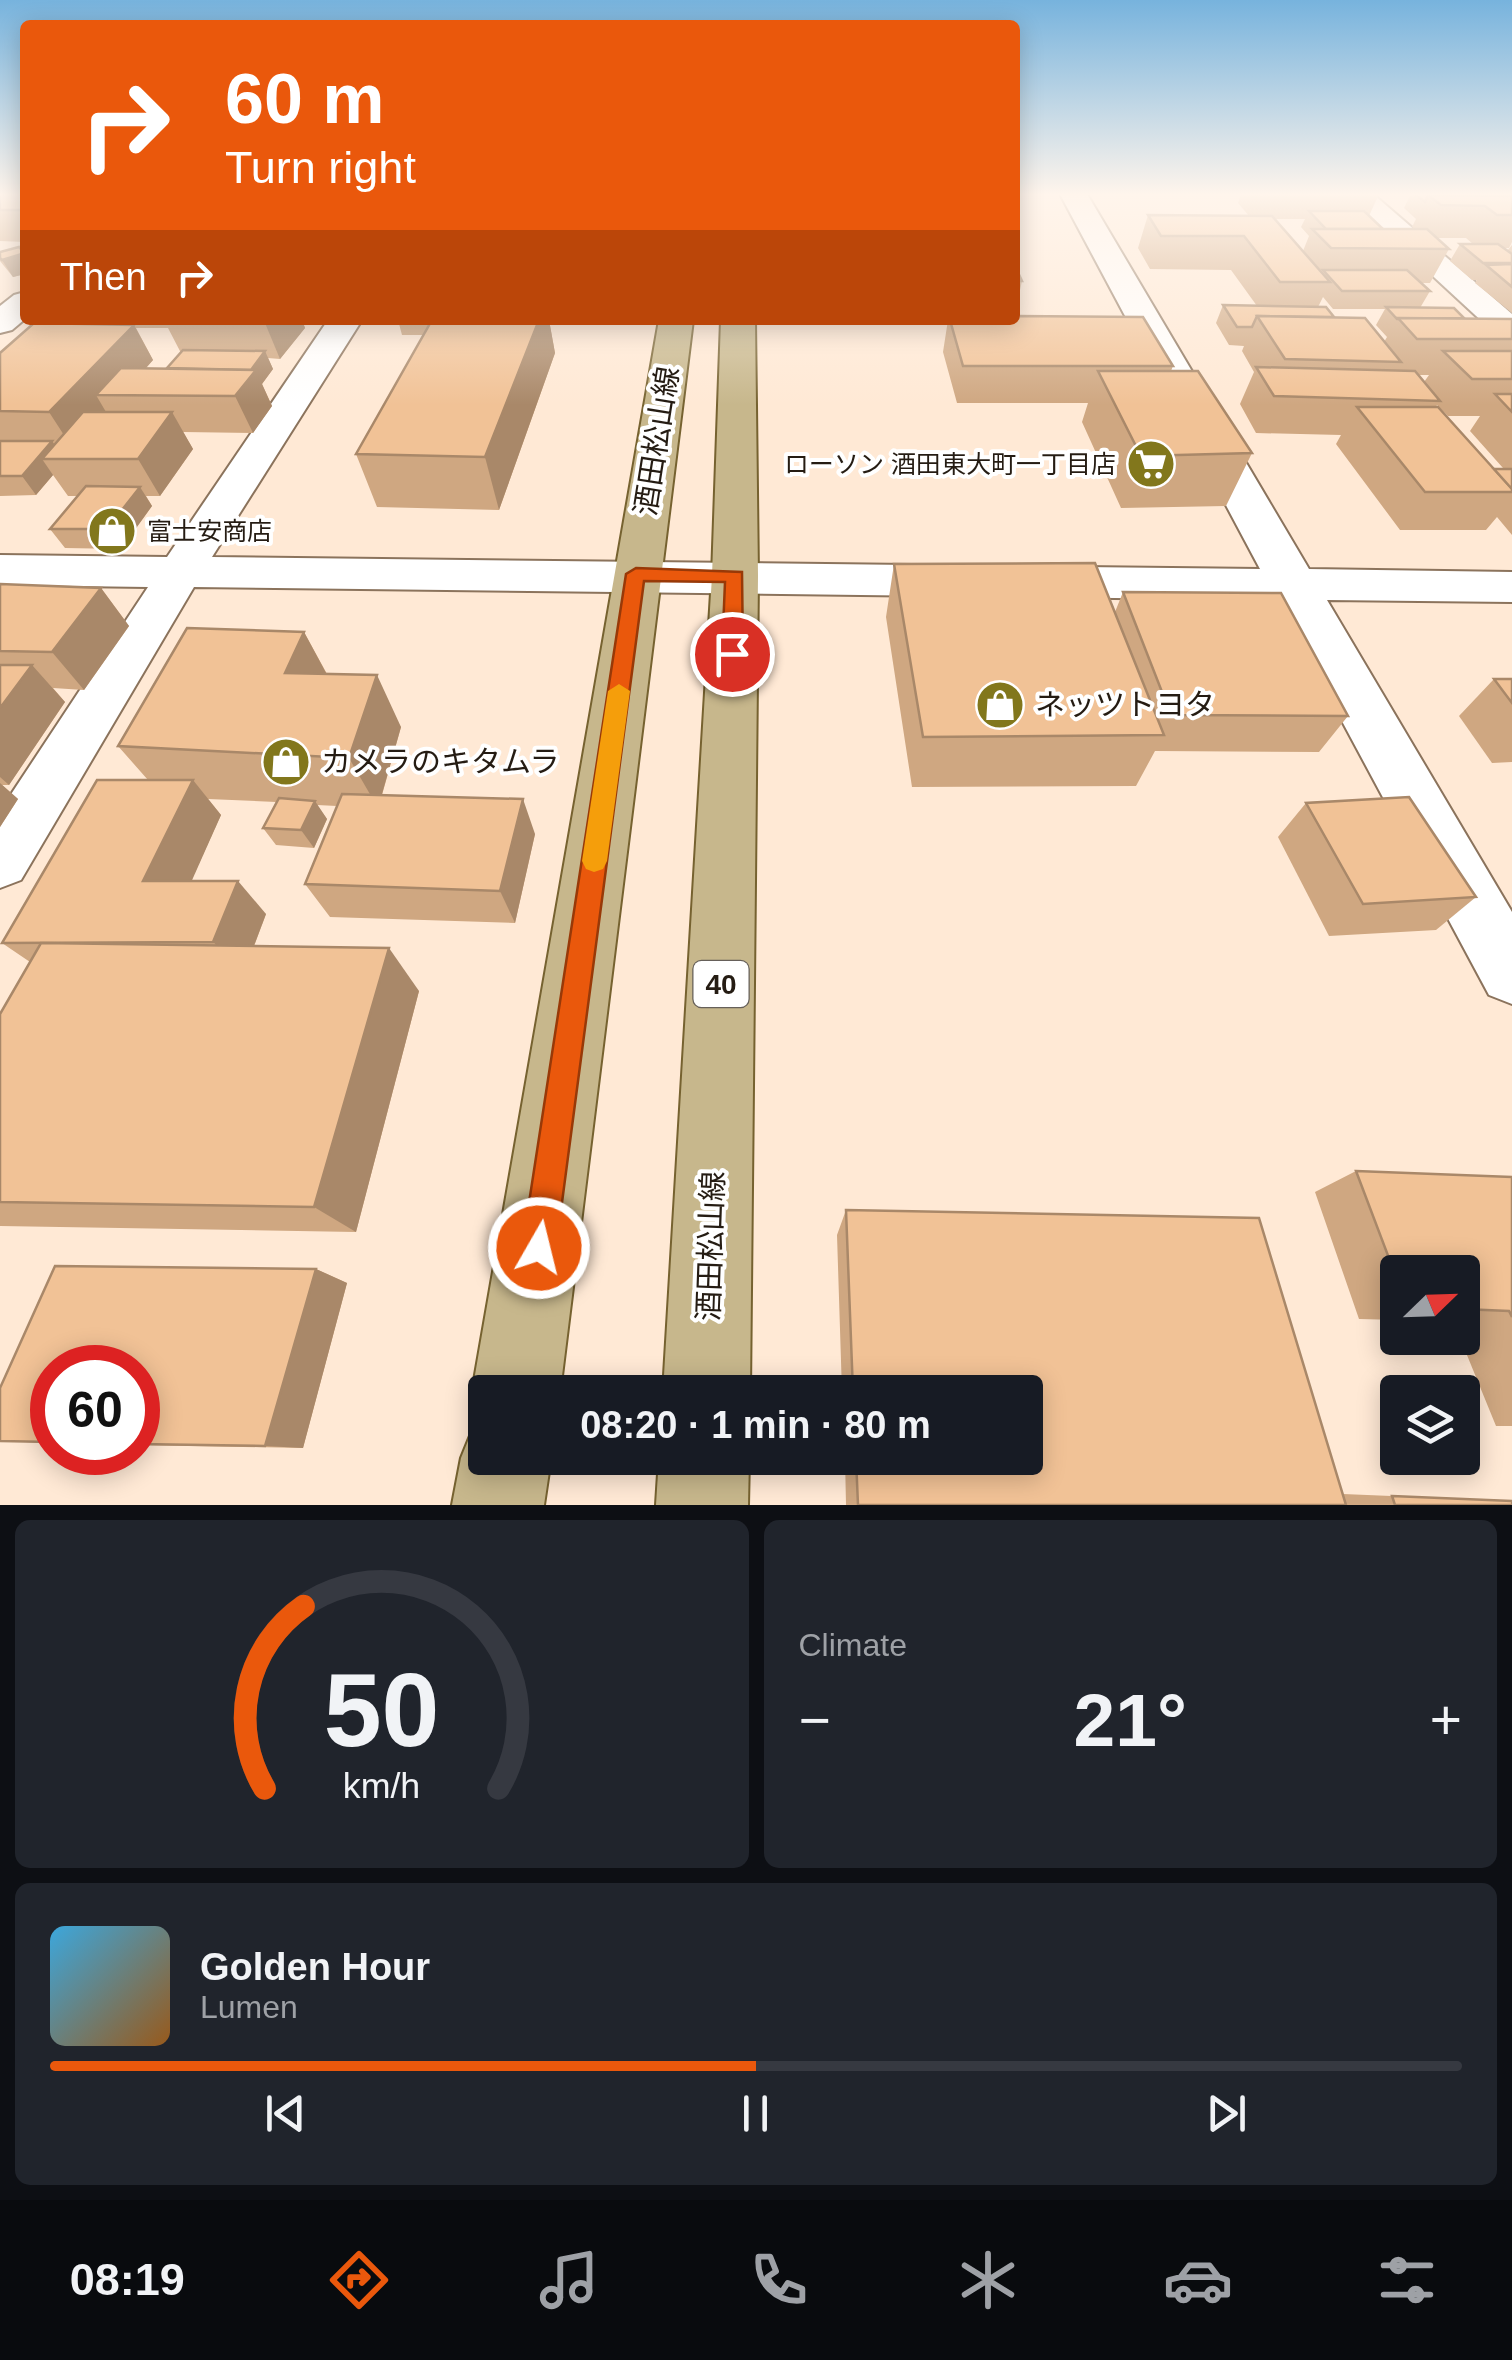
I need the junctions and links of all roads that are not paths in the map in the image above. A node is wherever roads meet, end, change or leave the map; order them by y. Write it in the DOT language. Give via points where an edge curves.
graph roads {
  1 [pos="1112,264"];
  2 [pos="1437,264"];
  3 [pos="20,306"];
  4 [pos="0,322"];
  5 [pos="343,325"];
  6 [pos="675,325"];
  7 [pos="738,325"];
  8 [pos="1512,331"];
  9 [pos="0,570"];
  10 [pos="180,574"];
  11 [pos="636,574"];
  12 [pos="735,576"];
  13 [pos="1290,584"];
  14 [pos="1512,587"];
  15 [pos="0,862"];
  16 [pos="1512,974"];
  17 [pos="518,1375"];
  18 [pos="707,1375"];
  19 [pos="503,1475"];
  20 [pos="703,1475"];
  21 [pos="498,1505"];
  22 [pos="702,1505"];
  1 -- 13 [label="street"];
  2 -- 8 [label="street"];
  3 -- 4 [label="street"];
  5 -- 10 [label="street"];
  6 -- 11 [label="main road, 酒田松山線"];
  7 -- 12 [label="main road, 酒田松山線 / 40"];
  9 -- 10 [label="street"];
  10 -- 11 [label="street"];
  10 -- 15 [label="street"];
  11 -- 12 [label="street"];
  11 -- 17 [label="main road, 酒田松山線"];
  12 -- 13 [label="street"];
  12 -- 18 [label="main road, 酒田松山線 / 40"];
  13 -- 14 [label="street"];
  13 -- 16 [label="street"];
  19 -- 21 [label="main road"];
  20 -- 22 [label="main road"];
}
